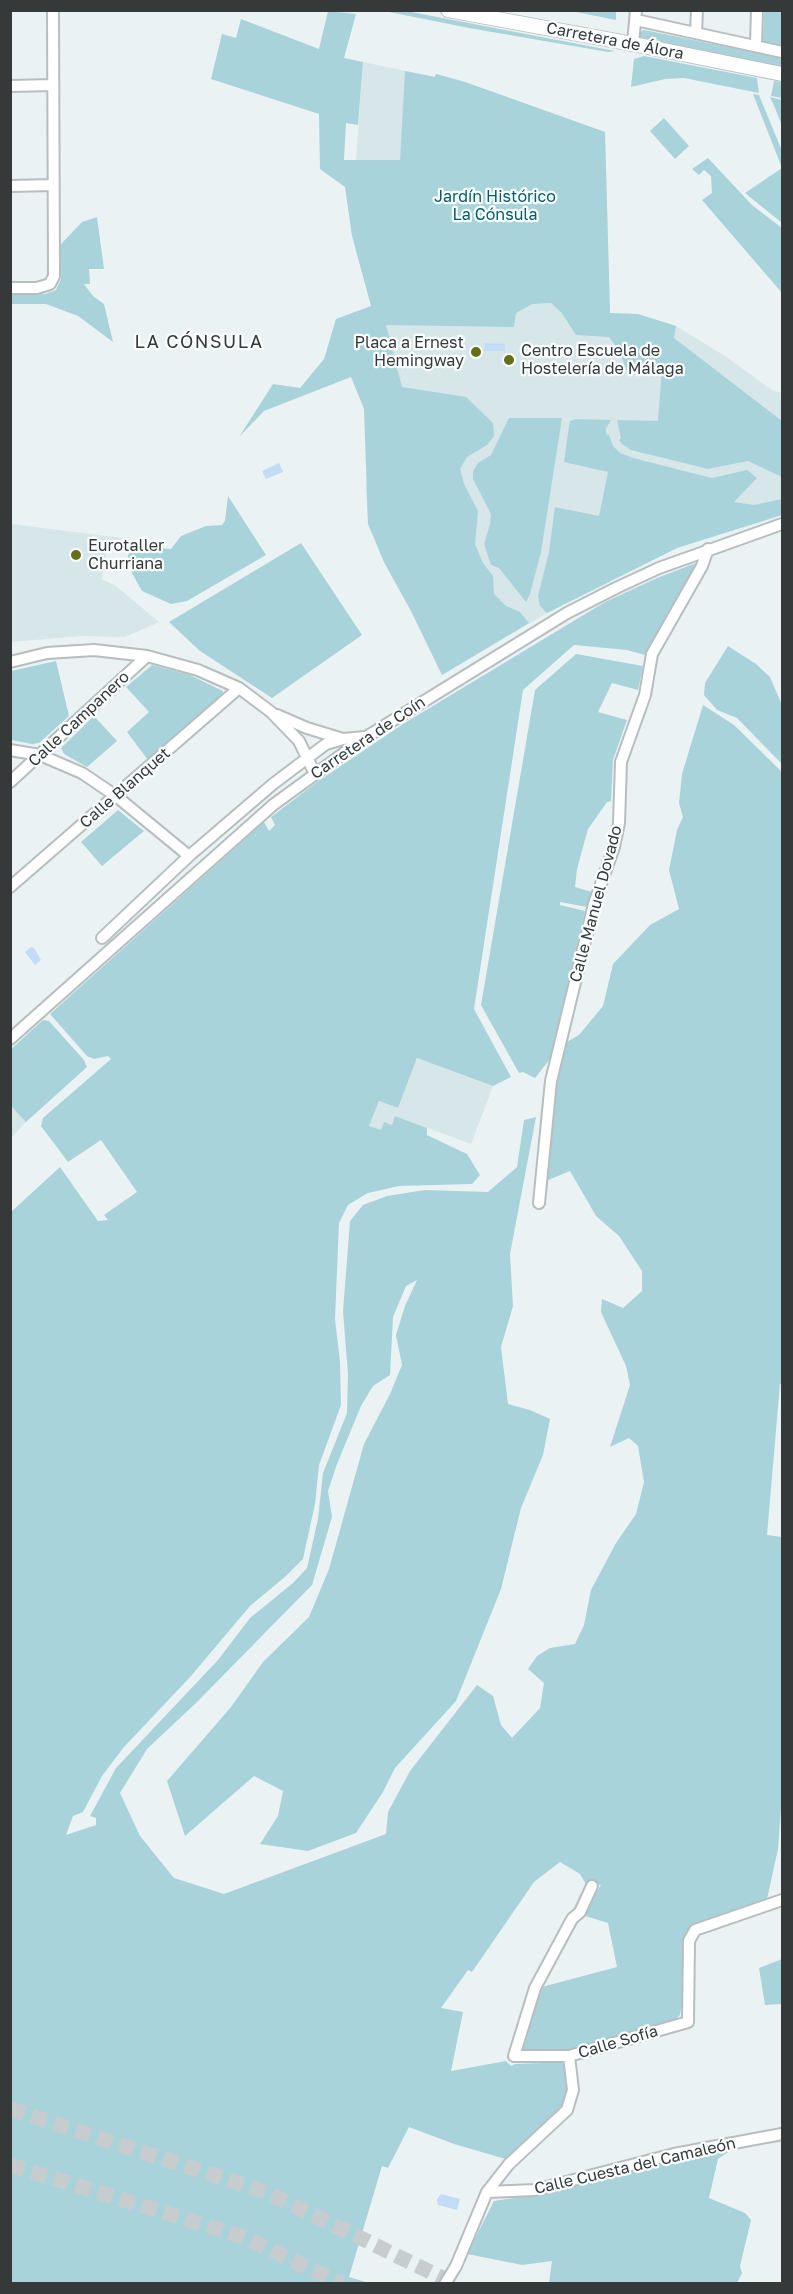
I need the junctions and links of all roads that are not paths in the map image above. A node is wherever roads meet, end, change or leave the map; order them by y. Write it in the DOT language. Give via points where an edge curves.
graph roads {
  1 [pos="53,10"];
  2 [pos="448,10"];
  3 [pos="697,10"];
  4 [pos="757,10"];
  5 [pos="636,15"];
  6 [pos="696,33"];
  7 [pos="633,44"];
  8 [pos="756,45"];
  9 [pos="783,52"];
  10 [pos="783,74"];
  11 [pos="10,86"];
  12 [pos="53,86"];
  13 [pos="53,185"];
  14 [pos="10,186"];
  15 [pos="10,288"];
  16 [pos="783,524"];
  17 [pos="708,549"];
  18 [pos="147,656"];
  19 [pos="10,662"];
  20 [pos="239,688"];
  21 [pos="271,712"];
  22 [pos="366,737"];
  23 [pos="342,739"];
  24 [pos="10,750"];
  25 [pos="40,755"];
  26 [pos="308,757"];
  27 [pos="315,774"];
  28 [pos="10,782"];
  29 [pos="116,796"];
  30 [pos="189,856"];
  31 [pos="10,887"];
  32 [pos="102,938"];
  33 [pos="10,1039"];
  34 [pos="539,1203"];
  35 [pos="592,1886"];
  36 [pos="783,1900"];
  37 [pos="569,2056"];
  38 [pos="783,2134"];
  39 [pos="487,2192"];
  40 [pos="445,2283"];
  1 -- 12 [label="street"];
  2 -- 7 [label="main road, Carretera de Álora"];
  3 -- 6 [label="street"];
  4 -- 8 [label="street"];
  5 -- 6 [label="street, Carretera de Álora"];
  5 -- 7 [label="street"];
  6 -- 8 [label="street, Carretera de Álora"];
  7 -- 10 [label="main road, Carretera de Álora"];
  8 -- 9 [label="street, Carretera de Álora"];
  11 -- 12 [label="street"];
  12 -- 13 [label="street"];
  13 -- 14 [label="street"];
  13 -- 15 [label="street" via="54,276 50,284 38,288"];
  16 -- 17 [label="street, Carretera de Coín"];
  17 -- 22 [label="street, Carretera de Coín" via="567,613"];
  17 -- 34 [label="street, Calle Manuel Dovado" via="652,654 645,695 621,762 620,823 594,904 551,1081"];
  18 -- 19 [label="street" via="94,650 47,653"];
  18 -- 20 [label="street" via="198,670"];
  18 -- 25 [label="street, Calle Campanero"];
  20 -- 21 [label="street"];
  20 -- 29 [label="street, Calle Blanquet"];
  21 -- 23 [label="street"];
  21 -- 26 [label="street" via="299,741"];
  22 -- 23 [label="street"];
  22 -- 27 [label="street, Carretera de Coín"];
  23 -- 26 [label="street, Carretera de Coín" via="326,744"];
  24 -- 25 [label="street"];
  25 -- 28 [label="street, Calle Campanero"];
  25 -- 29 [label="street" via="82,773"];
  26 -- 27 [label="street"];
  26 -- 30 [label="street, Carretera de Coín"];
  27 -- 33 [label="street, Carretera de Coín" via="273,805"];
  29 -- 30 [label="street"];
  29 -- 31 [label="street, Calle Blanquet"];
  30 -- 32 [label="street, Carretera de Coín"];
  35 -- 37 [label="street, Calle Sofía" via="535,1988 514,2056"];
  36 -- 37 [label="street, Calle Sofía" via="695,1930 689,1941 688,2022"];
  37 -- 39 [label="street" via="573,2090 567,2110 509,2164"];
  38 -- 39 [label="street, Calle Cuesta del Camaleón" via="674,2154 535,2190"];
  39 -- 40 [label="street"];
}
